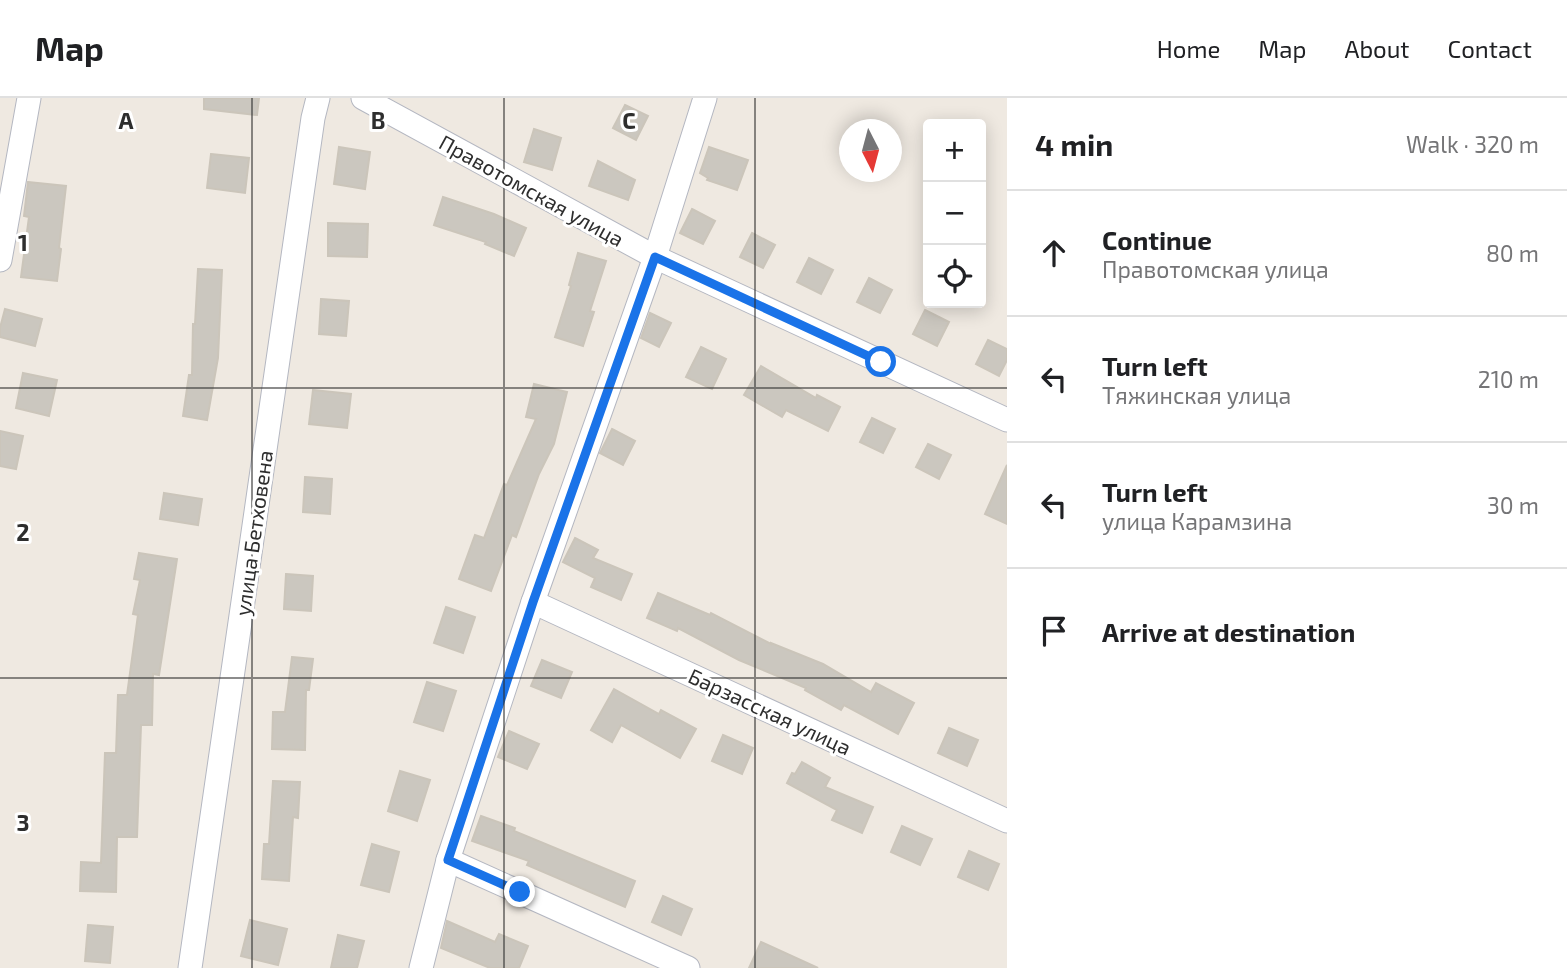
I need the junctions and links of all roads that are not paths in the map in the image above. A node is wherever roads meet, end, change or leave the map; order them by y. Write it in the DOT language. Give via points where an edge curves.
graph roads {
  1 [pos="29,98"];
  2 [pos="318,98"];
  3 [pos="363,98"];
  4 [pos="705,98"];
  5 [pos="655,257"];
  6 [pos="0,260"];
  7 [pos="1007,420"];
  8 [pos="533,602"];
  9 [pos="1007,821"];
  10 [pos="448,860"];
  11 [pos="190,968"];
  12 [pos="421,968"];
  13 [pos="688,968"];
  1 -- 6 [label="street"];
  2 -- 11 [label="street, улица Бетховена"];
  3 -- 5 [label="street, Правотомская улица"];
  4 -- 5 [label="street"];
  5 -- 7 [label="street, Правотомская улица"];
  5 -- 8 [label="street"];
  8 -- 9 [label="street, Барзасская улица"];
  8 -- 10 [label="street"];
  10 -- 12 [label="street"];
  10 -- 13 [label="street"];
}
